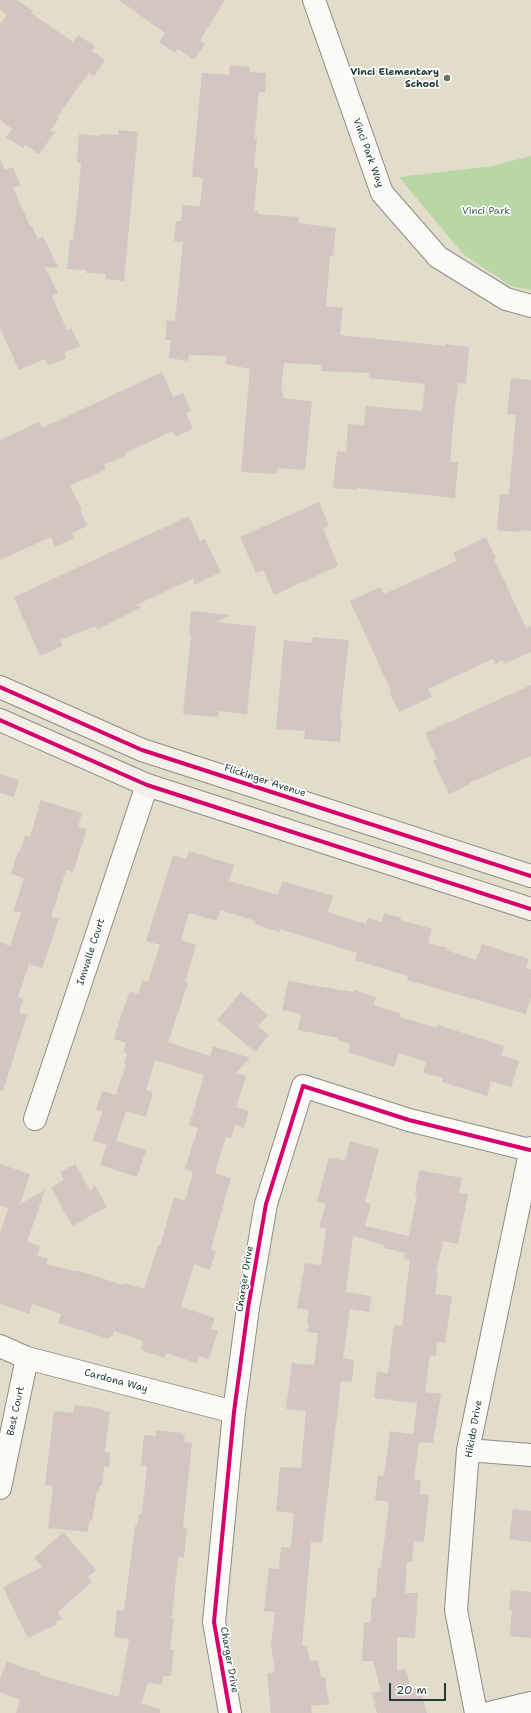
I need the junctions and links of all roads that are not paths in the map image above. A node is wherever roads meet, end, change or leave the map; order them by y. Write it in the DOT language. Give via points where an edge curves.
graph roads {
  1 [pos="314,0"];
  2 [pos="531,306"];
  3 [pos="0,687"];
  4 [pos="0,720"];
  5 [pos="147,784"];
  6 [pos="531,876"];
  7 [pos="531,908"];
  8 [pos="35,1118"];
  9 [pos="531,1149"];
  10 [pos="0,1346"];
  11 [pos="27,1358"];
  12 [pos="234,1412"];
  13 [pos="468,1450"];
  14 [pos="531,1455"];
  15 [pos="0,1488"];
  16 [pos="531,1703"];
  17 [pos="230,1713"];
  18 [pos="476,1713"];
  19 [pos="489,1713"];
  1 -- 2 [label="street, Vinci Park Way" via="382,193 438,257 506,299"];
  3 -- 6 [label="main road, Flickinger Avenue" via="142,750"];
  4 -- 5 [label="main road"];
  5 -- 7 [label="main road"];
  5 -- 8 [label="street, Imwalle Court"];
  9 -- 12 [label="street, Charger Drive" via="410,1120 303,1086 266,1204"];
  9 -- 13 [label="street, Hikido Drive"];
  10 -- 11 [label="street, Cardona Way"];
  11 -- 12 [label="street, Cardona Way"];
  11 -- 15 [label="street, Best Court"];
  12 -- 17 [label="street, Charger Drive" via="214,1622"];
  13 -- 14 [label="street"];
  13 -- 18 [label="street, Hikido Drive" via="456,1610"];
  16 -- 19 [label="street"];
}
